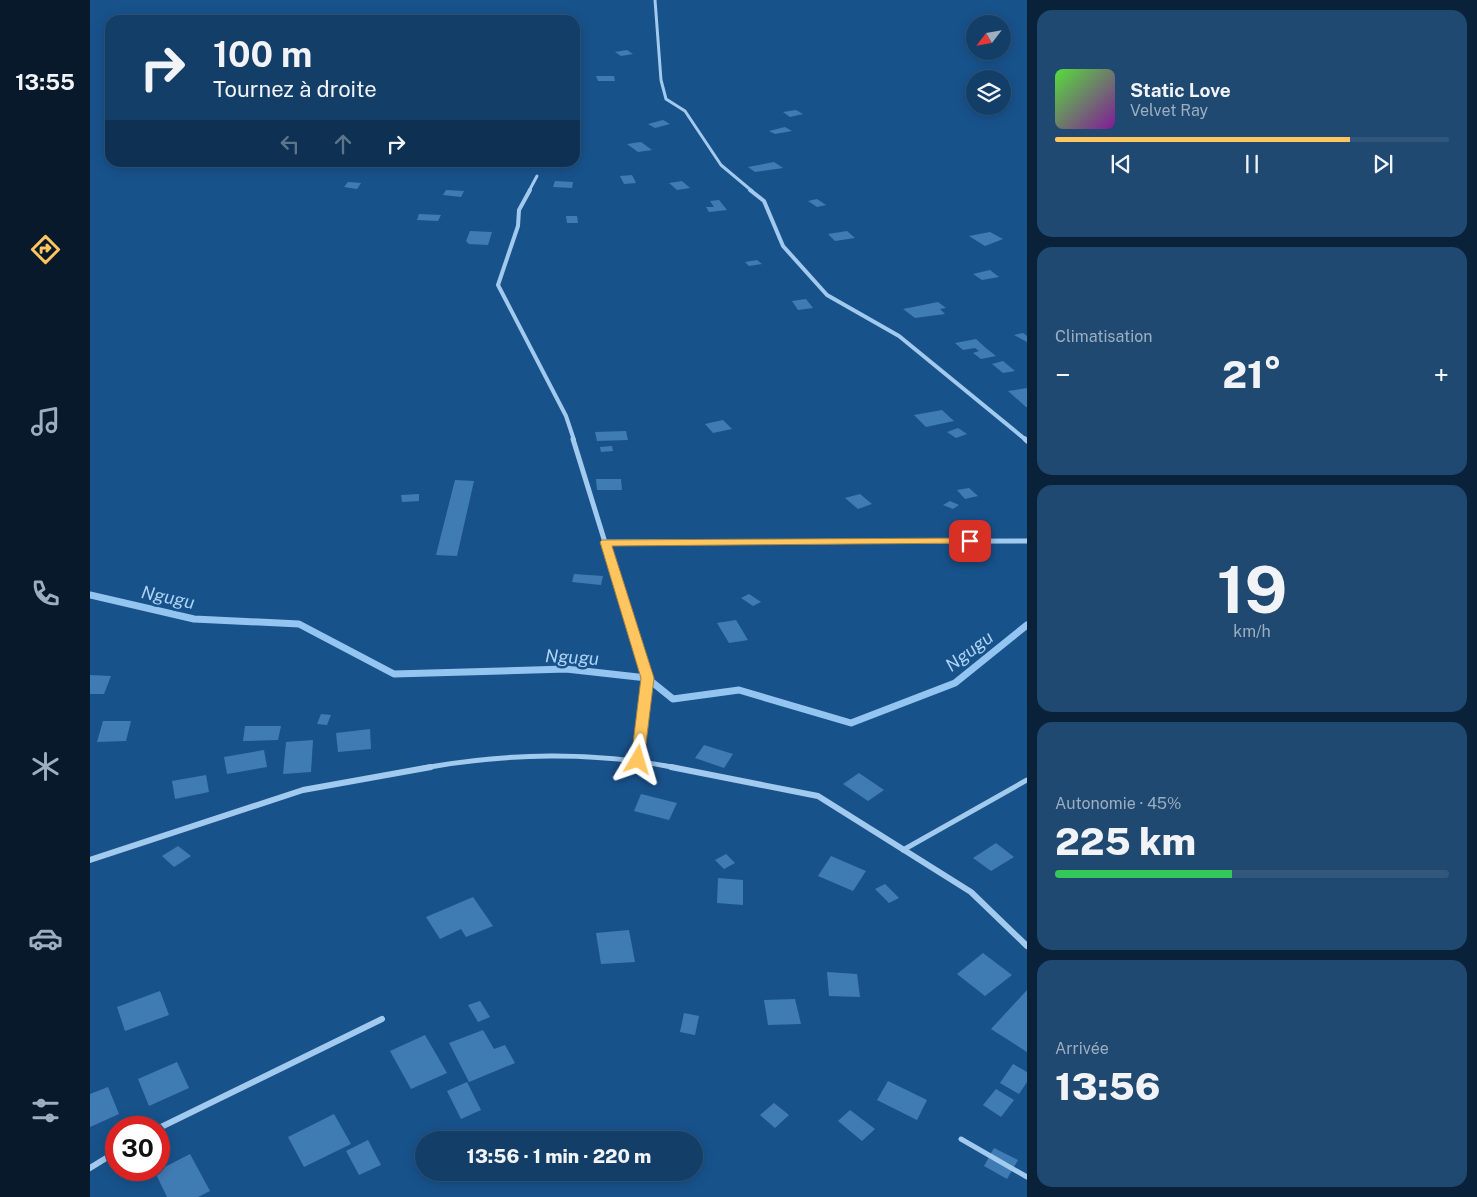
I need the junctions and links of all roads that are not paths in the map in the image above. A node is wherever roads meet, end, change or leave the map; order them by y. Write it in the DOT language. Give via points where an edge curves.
graph roads {
  1 [pos="656,0"];
  2 [pos="537,176"];
  3 [pos="1027,441"];
  4 [pos="1027,541"];
  5 [pos="606,542"];
  6 [pos="638,760"];
  7 [pos="1027,780"];
  8 [pos="903,850"];
  9 [pos="90,860"];
  10 [pos="1027,946"];
  11 [pos="382,1019"];
  12 [pos="170,1123"];
  13 [pos="961,1139"];
  14 [pos="105,1159"];
  15 [pos="90,1168"];
  16 [pos="1027,1177"];
  1 -- 3 [label="street" via="661,80 666,99 685,110 721,165 764,201 782,246 827,295 899,336"];
  2 -- 5 [label="street" via="519,210 518,226 498,285 566,416"];
  4 -- 5 [label="street"];
  5 -- 6 [label="street" via="648,678"];
  6 -- 8 [label="street" via="818,796"];
  6 -- 9 [label="street" via="520,756 407,771 303,790"];
  7 -- 8 [label="lane"];
  8 -- 10 [label="street" via="971,892"];
  11 -- 12 [label="street"];
  13 -- 16 [label="lane"];
  14 -- 15 [label="street"];
}
